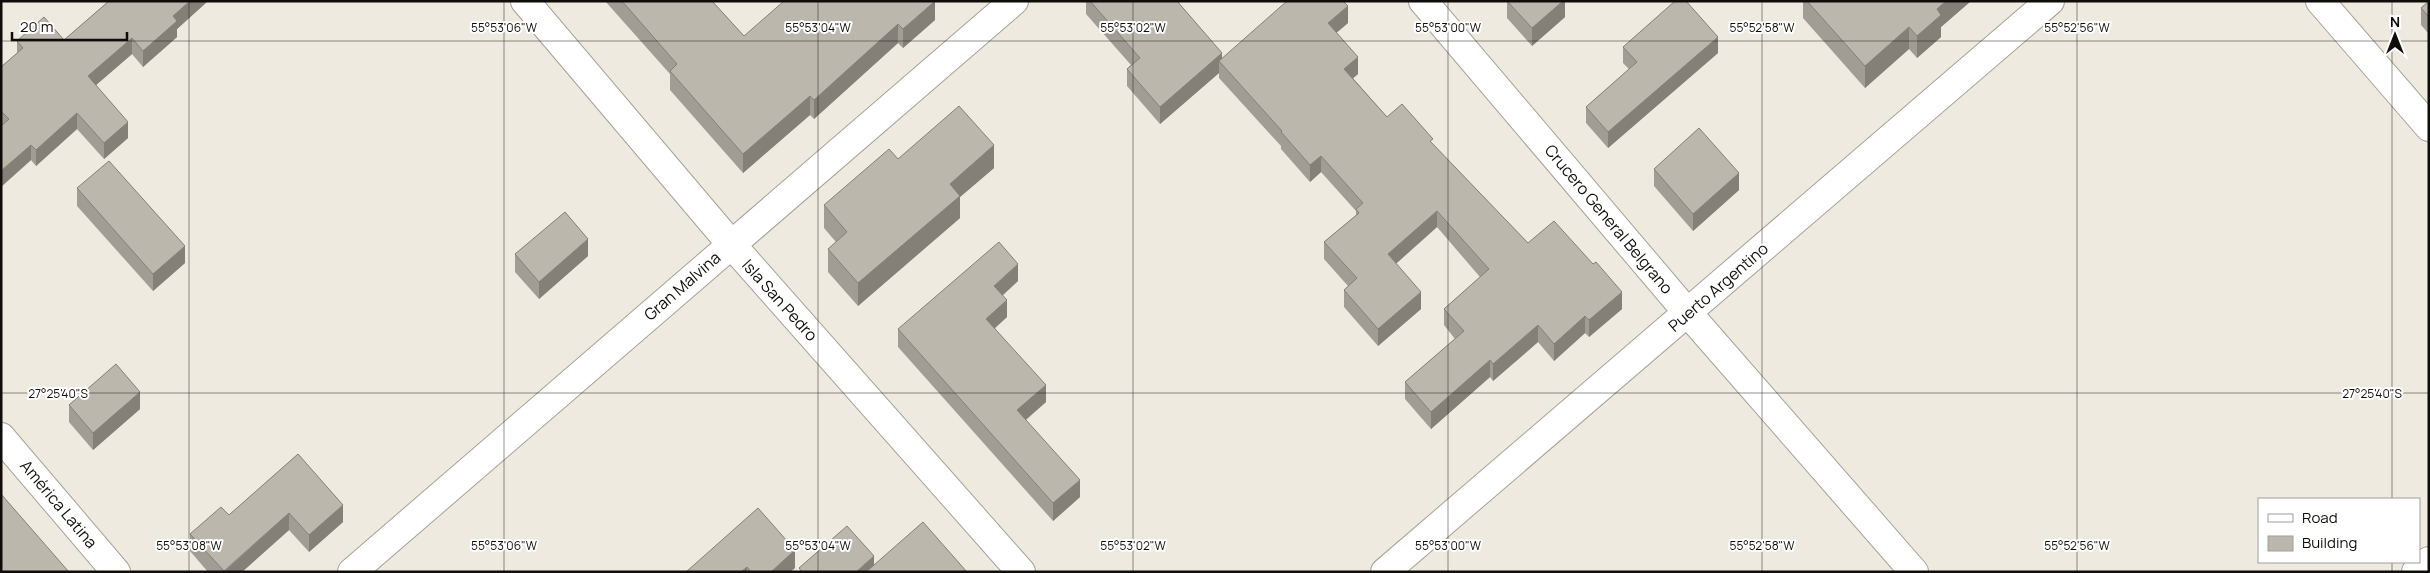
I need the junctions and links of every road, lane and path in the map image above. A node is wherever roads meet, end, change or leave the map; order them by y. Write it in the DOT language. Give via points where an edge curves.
graph roads {
  1 [pos="525,1"];
  2 [pos="1014,1"];
  3 [pos="1423,1"];
  4 [pos="2050,1"];
  5 [pos="2320,1"];
  6 [pos="2429,127"];
  7 [pos="731,244"];
  8 [pos="1688,312"];
  9 [pos="1,437"];
  10 [pos="2429,561"];
  11 [pos="116,572"];
  12 [pos="352,572"];
  13 [pos="1022,572"];
  14 [pos="1385,572"];
  15 [pos="1914,572"];
  16 [pos="2416,572"];
  1 -- 7 [label="street, Isla San Pedro"];
  2 -- 7 [label="street, Gran Malvina"];
  3 -- 8 [label="street, Crucero General Belgrano"];
  4 -- 8 [label="street, Puerto Argentino"];
  5 -- 6 [label="street"];
  7 -- 12 [label="street, Gran Malvina"];
  7 -- 13 [label="street, Isla San Pedro"];
  8 -- 14 [label="street, Puerto Argentino"];
  8 -- 15 [label="street, Crucero General Belgrano"];
  9 -- 11 [label="street, América Latina"];
  10 -- 16 [label="street"];
}
